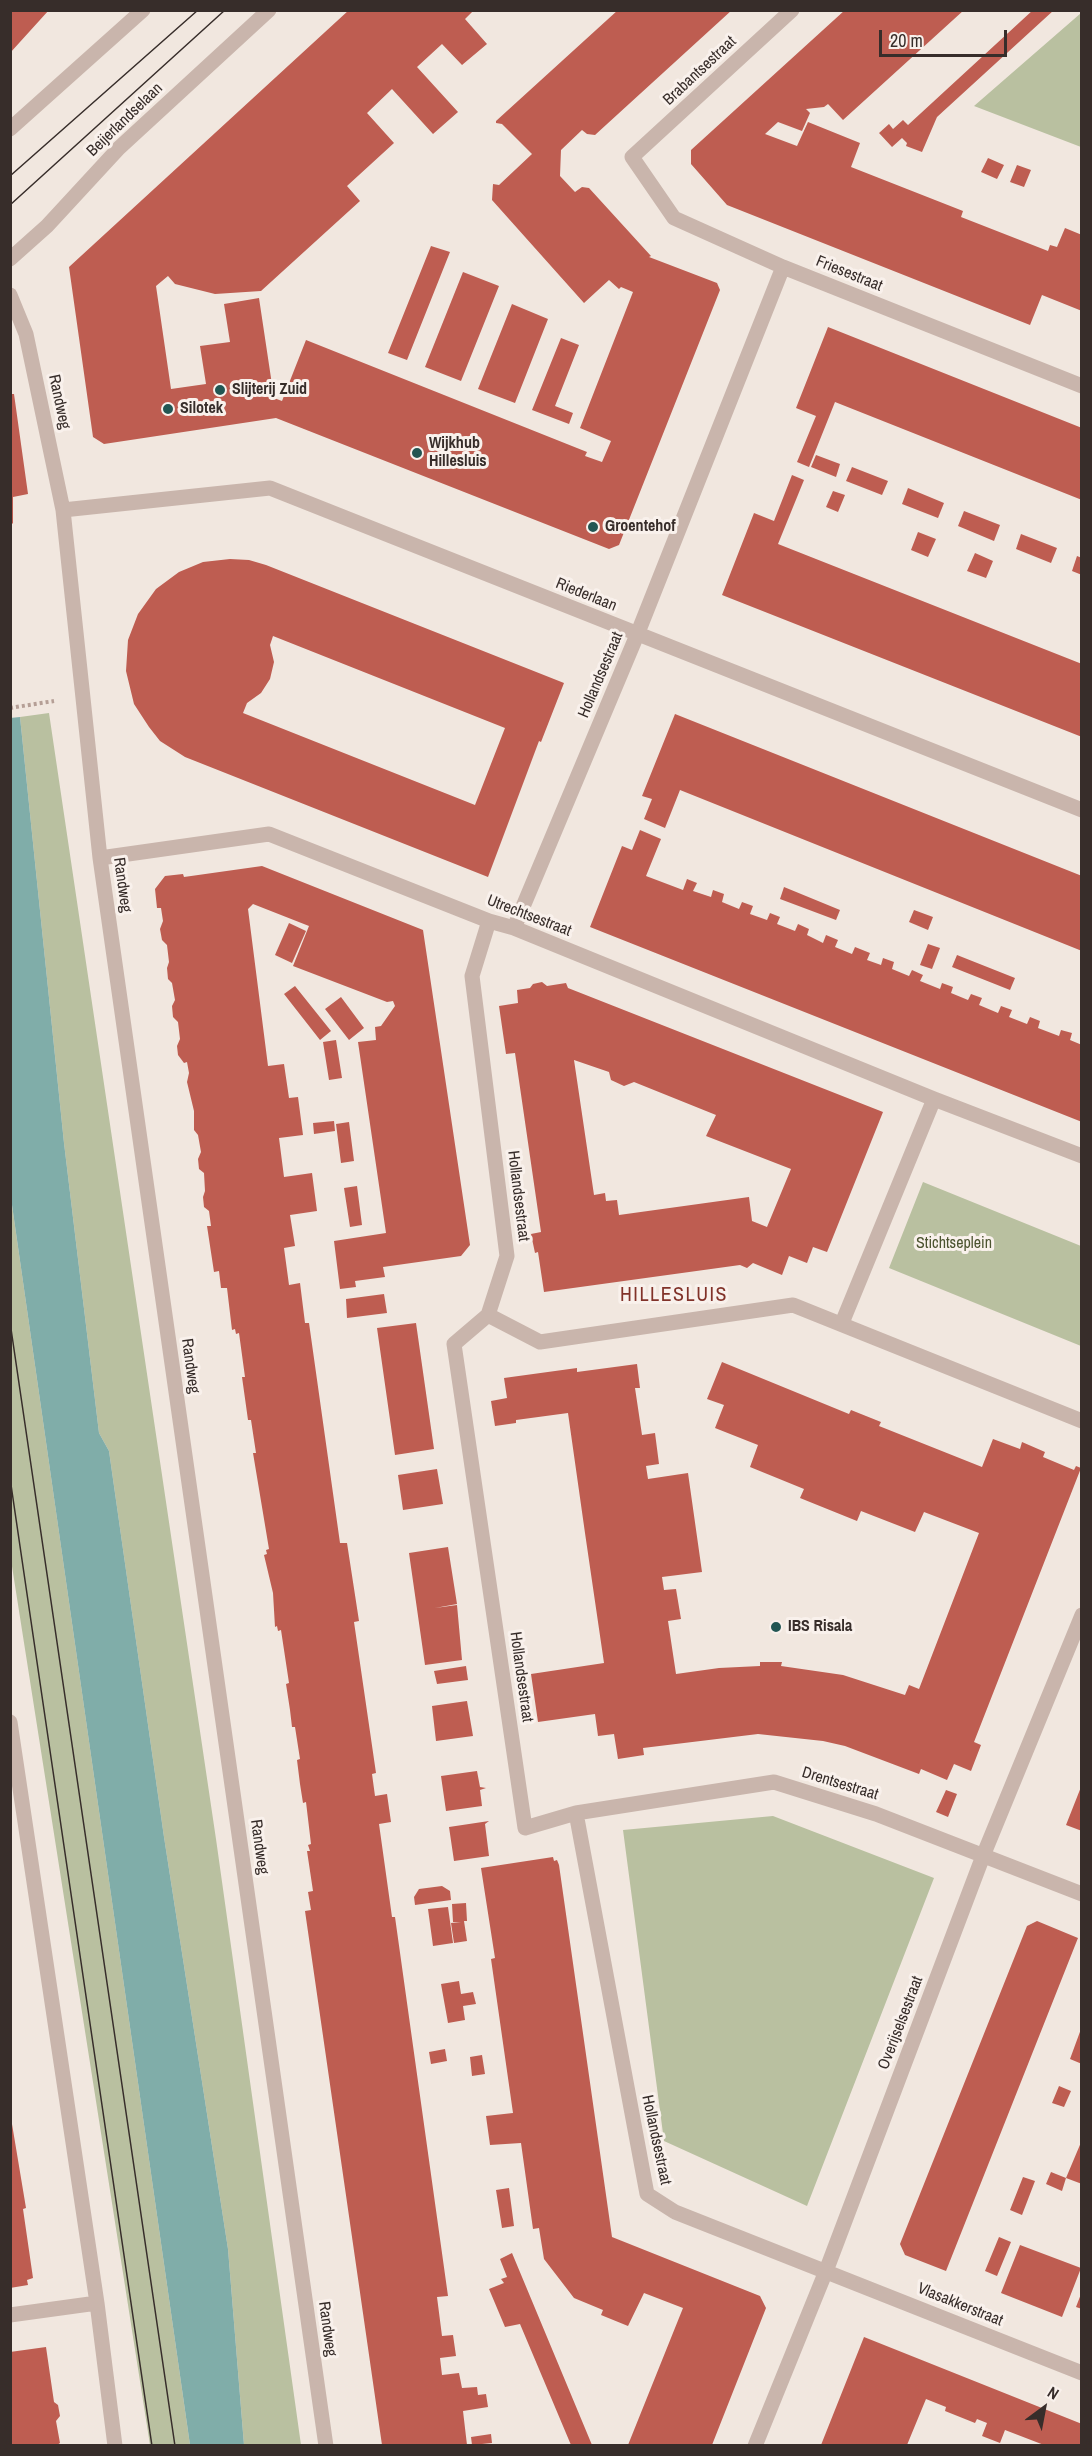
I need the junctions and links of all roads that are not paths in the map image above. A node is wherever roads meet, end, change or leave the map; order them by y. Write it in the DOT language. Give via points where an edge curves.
graph roads {
  1 [pos="143,10"];
  2 [pos="269,10"];
  3 [pos="792,10"];
  4 [pos="10,129"];
  5 [pos="633,158"];
  6 [pos="10,260"];
  7 [pos="783,267"];
  8 [pos="10,295"];
  9 [pos="1082,386"];
  10 [pos="63,510"];
  11 [pos="637,635"];
  12 [pos="1082,810"];
  13 [pos="100,858"];
  14 [pos="489,921"];
  15 [pos="514,928"];
  16 [pos="934,1099"];
  17 [pos="1082,1156"];
  18 [pos="488,1315"];
  19 [pos="842,1323"];
  20 [pos="1082,1421"];
  21 [pos="1082,1615"];
  22 [pos="10,1722"];
  23 [pos="576,1813"];
  24 [pos="984,1856"];
  25 [pos="1082,1894"];
  26 [pos="826,2271"];
  27 [pos="97,2303"];
  28 [pos="10,2315"];
  29 [pos="1082,2373"];
  30 [pos="115,2445"];
  31 [pos="326,2445"];
  32 [pos="754,2445"];
  1 -- 4 [label="street"];
  2 -- 6 [label="street, Beijerlandselaan" via="119,148"];
  3 -- 5 [label="street, Brabantsestraat"];
  5 -- 7 [label="street, Friesestraat" via="674,218"];
  7 -- 9 [label="street, Friesestraat"];
  7 -- 11 [label="street, Hollandsestraat"];
  8 -- 10 [label="street, Randweg" via="26,334"];
  10 -- 11 [label="street, Riederlaan" via="270,488"];
  10 -- 13 [label="street, Randweg"];
  11 -- 12 [label="street, Riederlaan"];
  11 -- 15 [label="street, Hollandsestraat"];
  13 -- 14 [label="street, Utrechtsestraat" via="269,834"];
  13 -- 31 [label="street, Randweg"];
  14 -- 15 [label="street, Utrechtsestraat"];
  14 -- 18 [label="street, Hollandsestraat" via="471,976 507,1256"];
  15 -- 16 [label="street, Utrechtsestraat"];
  16 -- 17 [label="street"];
  16 -- 19 [label="street"];
  18 -- 19 [label="street" via="540,1342 793,1305"];
  18 -- 23 [label="street, Hollandsestraat" via="454,1344 525,1828"];
  19 -- 20 [label="street"];
  21 -- 24 [label="street, Overijselsestraat"];
  22 -- 27 [label="street"];
  23 -- 24 [label="street, Drentsestraat" via="774,1782 876,1814"];
  23 -- 26 [label="street, Hollandsestraat" via="647,2194 675,2212"];
  24 -- 25 [label="street, Drentsestraat"];
  24 -- 26 [label="street, Overijselsestraat"];
  26 -- 29 [label="street, Vlasakkerstraat"];
  26 -- 32 [label="street, Overijselsestraat"];
  27 -- 28 [label="street"];
  27 -- 30 [label="street"];
}
